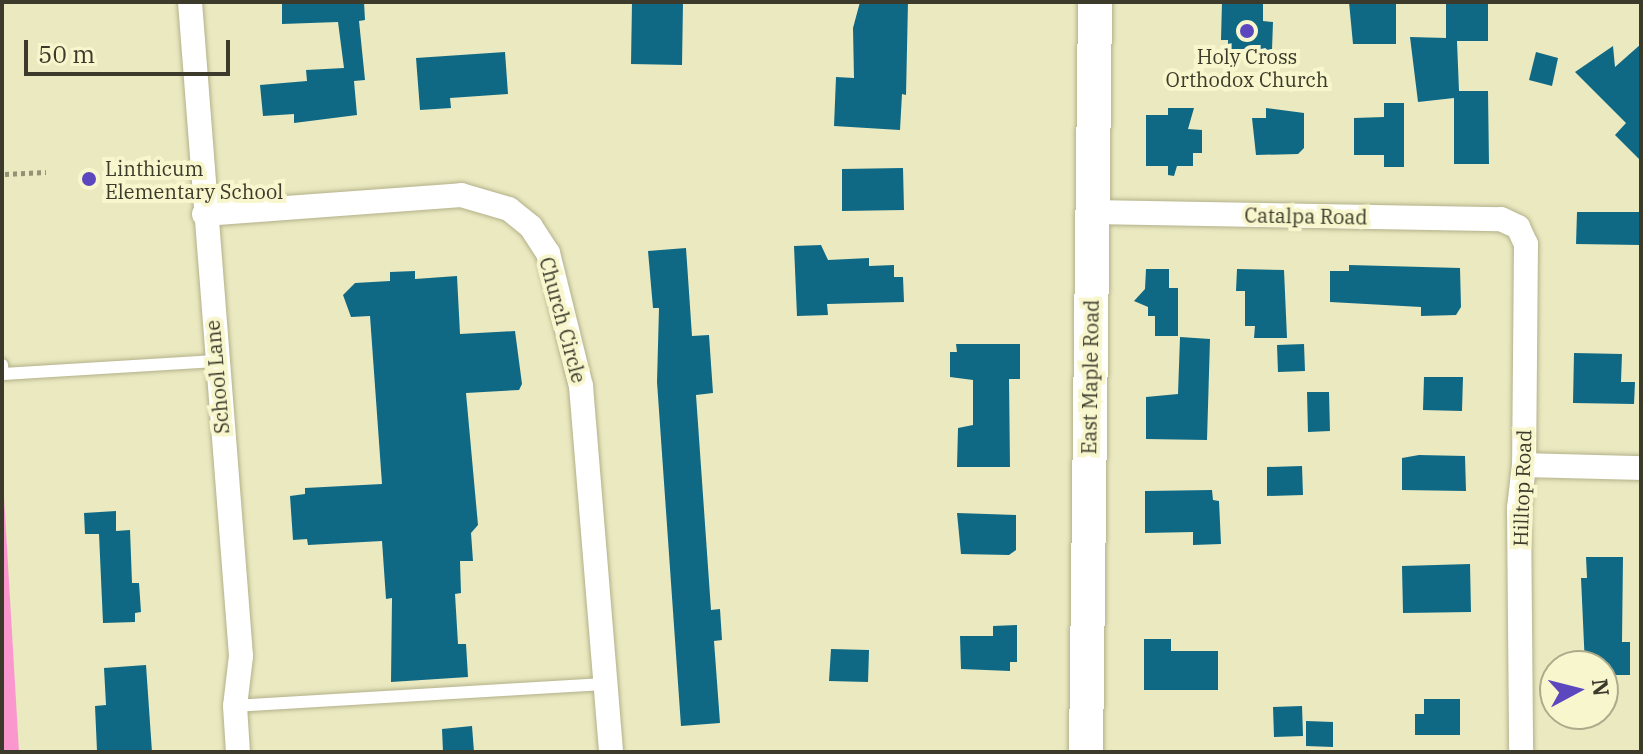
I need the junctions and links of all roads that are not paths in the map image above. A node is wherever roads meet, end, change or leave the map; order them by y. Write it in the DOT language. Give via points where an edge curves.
graph roads {
  1 [pos="190,2"];
  2 [pos="1095,2"];
  3 [pos="1092,212"];
  4 [pos="204,214"];
  5 [pos="1518,227"];
  6 [pos="216,361"];
  7 [pos="2,365"];
  8 [pos="2,374"];
  9 [pos="1524,465"];
  10 [pos="1641,468"];
  11 [pos="606,684"];
  12 [pos="235,706"];
  13 [pos="238,752"];
  14 [pos="611,752"];
  15 [pos="1086,752"];
  16 [pos="1521,752"];
  1 -- 4 [label="street, School Lane"];
  2 -- 3 [label="main road, East Maple Road"];
  3 -- 5 [label="street, Catalpa Road" via="1501,219"];
  3 -- 15 [label="main road, East Maple Road"];
  4 -- 6 [label="street, School Lane"];
  4 -- 11 [label="street, Church Circle" via="461,195 509,209 531,227 548,253 581,386"];
  5 -- 9 [label="street, Hilltop Road" via="1526,244"];
  6 -- 8 [label="lane"];
  6 -- 12 [label="street, School Lane" via="241,656"];
  7 -- 8 [label="lane"];
  9 -- 10 [label="street"];
  9 -- 16 [label="street, Hilltop Road" via="1519,508"];
  11 -- 12 [label="lane"];
  11 -- 14 [label="street, Church Circle"];
  12 -- 13 [label="street, School Lane"];
}
